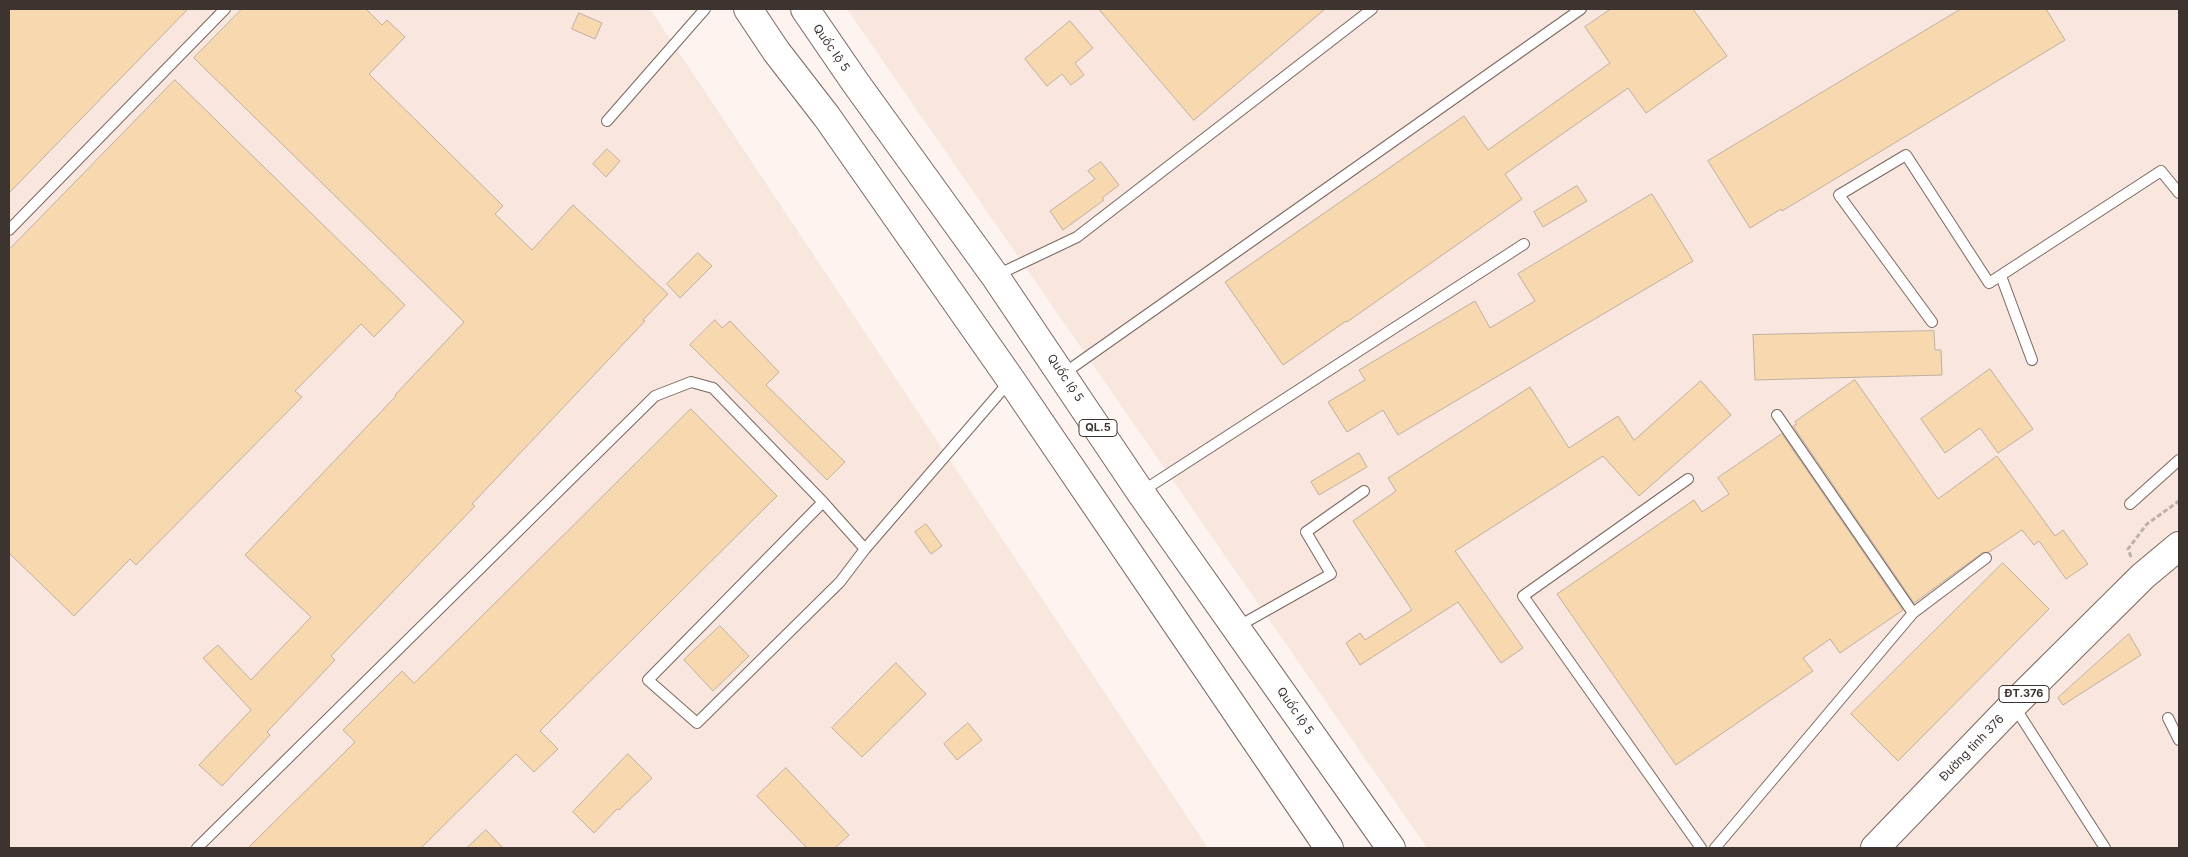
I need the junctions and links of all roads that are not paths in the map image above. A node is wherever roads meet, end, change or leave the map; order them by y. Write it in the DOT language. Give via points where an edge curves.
graph roads {
  1 [pos="225,9"];
  2 [pos="705,9"];
  3 [pos="748,9"];
  4 [pos="805,9"];
  5 [pos="1372,9"];
  6 [pos="1581,9"];
  7 [pos="607,121"];
  8 [pos="2179,193"];
  9 [pos="9,230"];
  10 [pos="1524,244"];
  11 [pos="995,276"];
  12 [pos="2001,276"];
  13 [pos="1932,322"];
  14 [pos="2032,360"];
  15 [pos="1062,374"];
  16 [pos="1011,380"];
  17 [pos="1777,415"];
  18 [pos="2179,460"];
  19 [pos="1688,479"];
  20 [pos="1364,491"];
  21 [pos="1141,493"];
  22 [pos="823,502"];
  23 [pos="2130,504"];
  24 [pos="2179,546"];
  25 [pos="865,549"];
  26 [pos="1986,558"];
  27 [pos="1913,613"];
  28 [pos="1236,627"];
  29 [pos="2013,705"];
  30 [pos="2168,718"];
  31 [pos="2179,740"];
  32 [pos="197,848"];
  33 [pos="1329,848"];
  34 [pos="1391,848"];
  35 [pos="1701,848"];
  36 [pos="1714,848"];
  37 [pos="1875,848"];
  38 [pos="2105,848"];
  1 -- 9 [label="lane"];
  2 -- 7 [label="lane"];
  3 -- 16 [label="main road"];
  4 -- 11 [label="main road, Quốc lộ 5 / QL.5"];
  5 -- 11 [label="lane" via="1077,237"];
  6 -- 15 [label="lane"];
  8 -- 12 [label="lane" via="2161,171"];
  10 -- 21 [label="lane"];
  11 -- 15 [label="main road, Quốc lộ 5 / QL.5"];
  12 -- 13 [label="lane" via="1989,284 1906,155 1839,195"];
  12 -- 14 [label="lane"];
  15 -- 21 [label="main road, Quốc lộ 5 / QL.5"];
  16 -- 25 [label="lane"];
  16 -- 33 [label="main road"];
  17 -- 27 [label="lane"];
  18 -- 23 [label="lane"];
  19 -- 35 [label="lane" via="1523,596"];
  20 -- 28 [label="lane" via="1306,532 1331,574"];
  21 -- 28 [label="main road, Quốc lộ 5 / QL.5"];
  22 -- 25 [label="lane"];
  22 -- 25 [label="lane" via="648,680 697,723 840,582"];
  22 -- 32 [label="lane" via="712,388 690,382 655,396"];
  24 -- 29 [label="main road, Đường tỉnh 376 / ĐT.376" via="2143,576"];
  26 -- 27 [label="lane"];
  27 -- 36 [label="lane"];
  28 -- 34 [label="main road, Quốc lộ 5 / QL.5"];
  29 -- 37 [label="main road, Đường tỉnh 376 / ĐT.376"];
  29 -- 38 [label="lane"];
  30 -- 31 [label="lane"];
}
